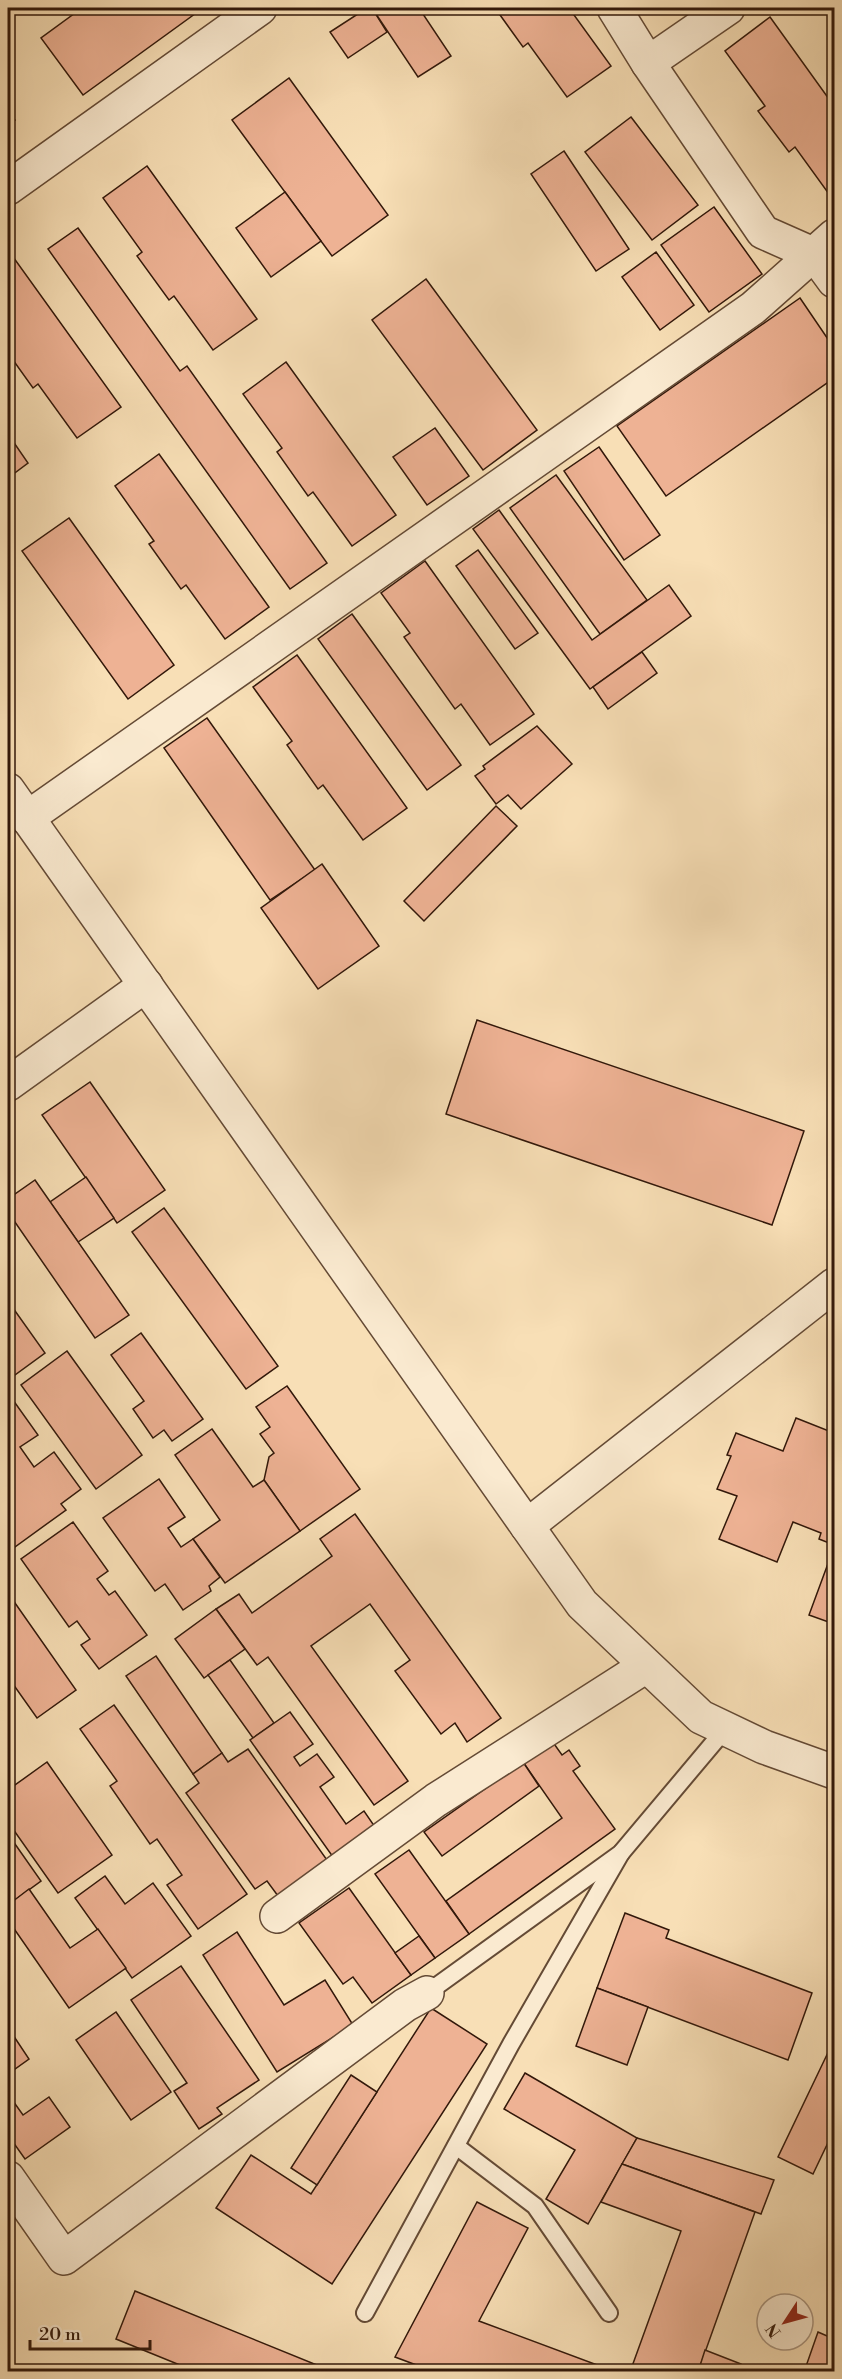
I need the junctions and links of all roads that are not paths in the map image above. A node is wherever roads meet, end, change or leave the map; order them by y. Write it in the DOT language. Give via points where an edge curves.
graph roads {
  1 [pos="261,8"];
  2 [pos="614,8"];
  3 [pos="728,8"];
  4 [pos="648,63"];
  5 [pos="8,188"];
  6 [pos="825,246"];
  7 [pos="834,280"];
  8 [pos="8,790"];
  9 [pos="27,818"];
  10 [pos="146,985"];
  11 [pos="8,1084"];
  12 [pos="834,1285"];
  13 [pos="527,1526"];
  14 [pos="646,1666"];
  15 [pos="726,1728"];
  16 [pos="834,1772"];
  17 [pos="621,1853"];
  18 [pos="277,1916"];
  19 [pos="427,1993"];
  20 [pos="456,2146"];
  21 [pos="8,2178"];
  22 [pos="365,2313"];
  23 [pos="609,2313"];
  1 -- 5 [label="street"];
  2 -- 4 [label="street"];
  3 -- 4 [label="street"];
  4 -- 6 [label="street" via="763,232"];
  6 -- 7 [label="street"];
  6 -- 9 [label="street" via="753,308"];
  8 -- 9 [label="street"];
  9 -- 10 [label="street"];
  10 -- 11 [label="street"];
  10 -- 13 [label="street"];
  12 -- 13 [label="street"];
  13 -- 14 [label="street" via="582,1604"];
  14 -- 15 [label="street" via="701,1717"];
  14 -- 18 [label="street" via="436,1800"];
  15 -- 16 [label="street" via="764,1747"];
  15 -- 17 [label="lane"];
  17 -- 19 [label="lane"];
  17 -- 20 [label="lane"];
  19 -- 21 [label="street" via="405,2005 64,2258"];
  20 -- 22 [label="lane"];
  20 -- 23 [label="lane" via="535,2206"];
}
